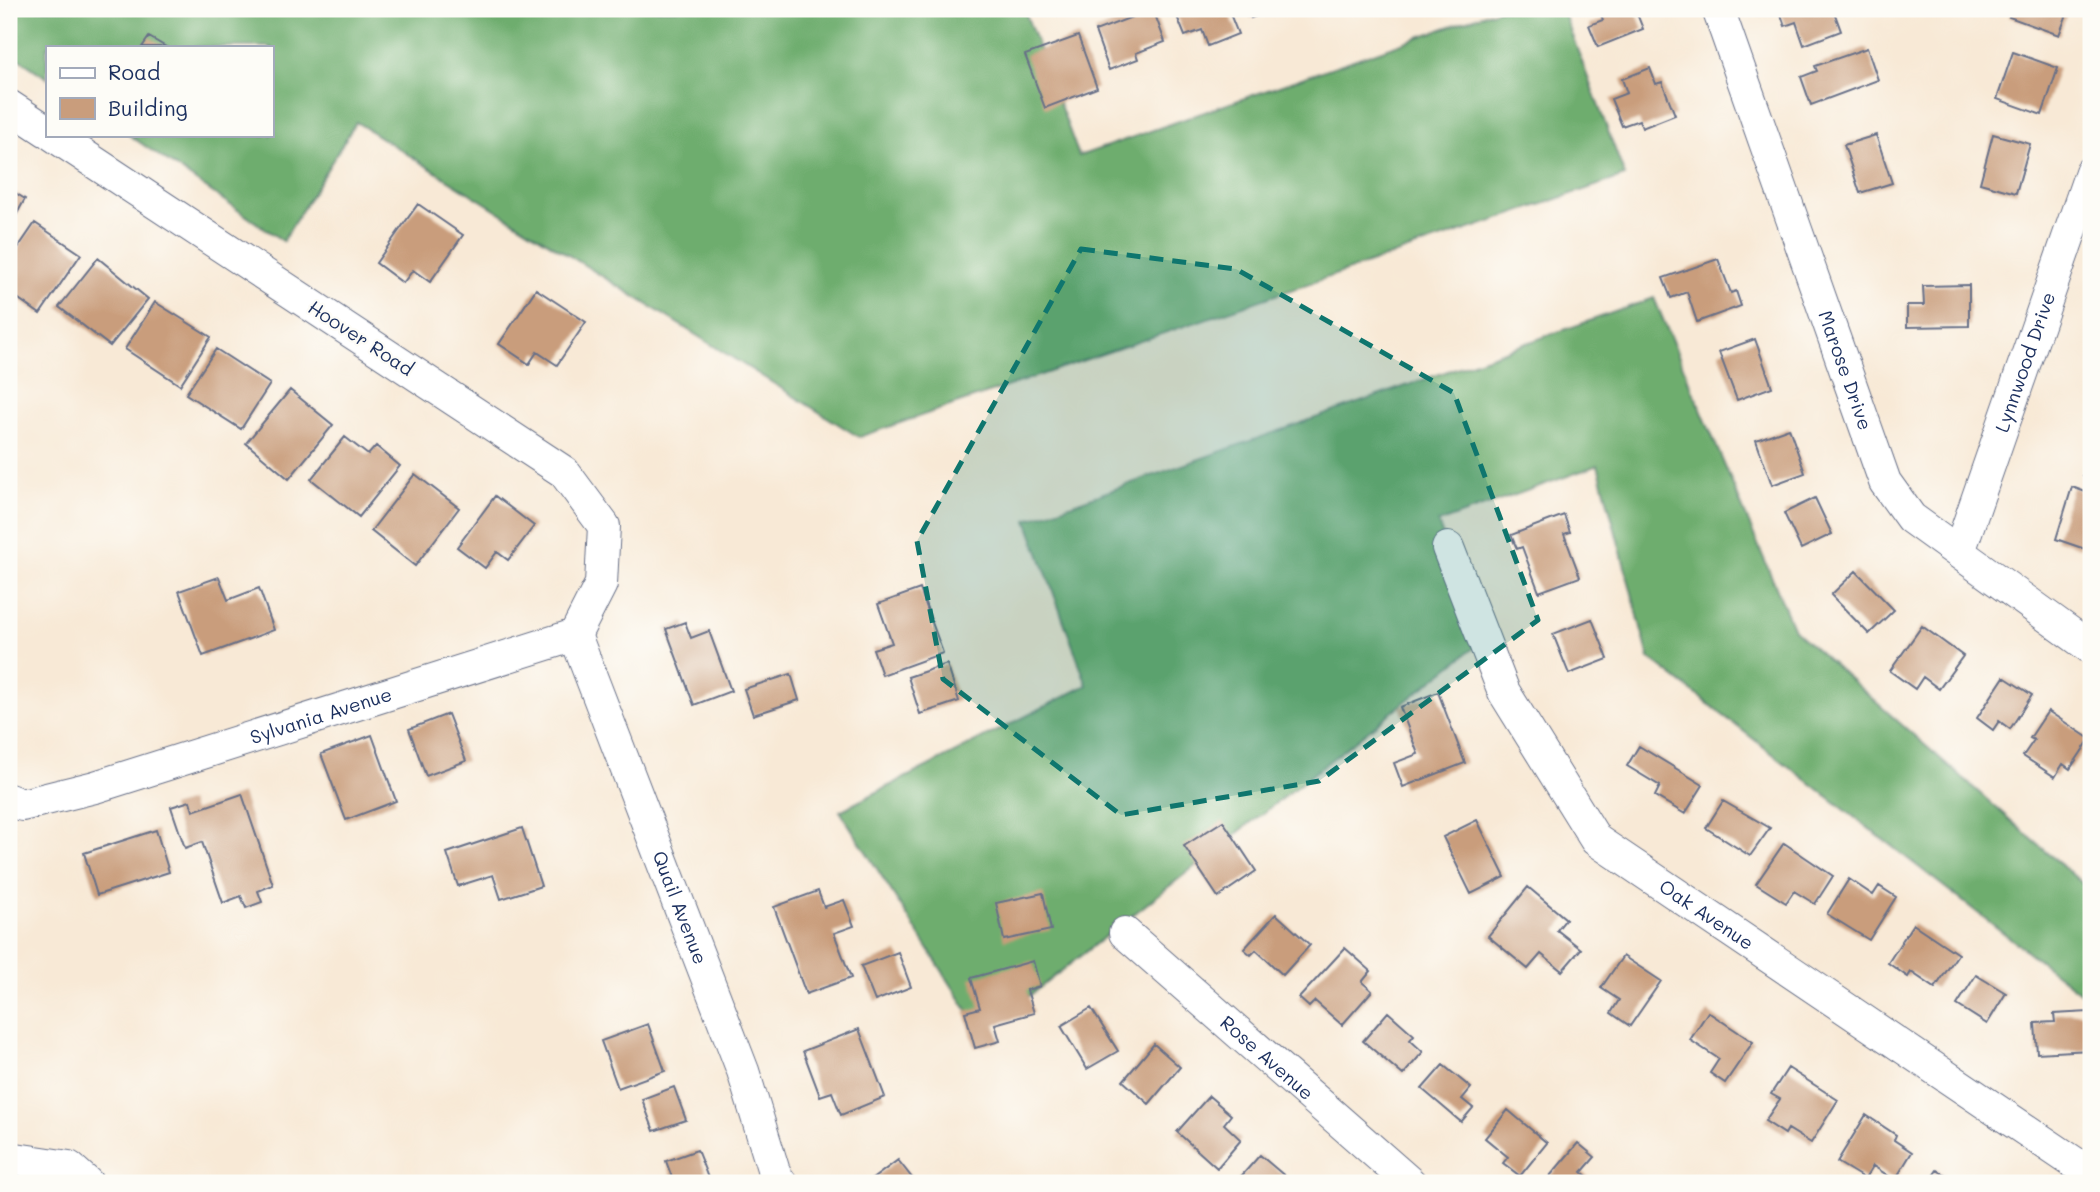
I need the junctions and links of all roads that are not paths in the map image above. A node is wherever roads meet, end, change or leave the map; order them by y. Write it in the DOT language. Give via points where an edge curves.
graph roads {
  1 [pos="1718,9"];
  2 [pos="9,106"];
  3 [pos="46,130"];
  4 [pos="55,136"];
  5 [pos="2091,172"];
  6 [pos="1448,548"];
  7 [pos="1959,552"];
  8 [pos="575,635"];
  9 [pos="2091,648"];
  10 [pos="9,800"];
  11 [pos="1125,933"];
  12 [pos="9,1158"];
  13 [pos="2091,1174"];
  14 [pos="87,1183"];
  15 [pos="780,1183"];
  16 [pos="1410,1183"];
  1 -- 7 [label="street, Marose Drive" via="1885,482 1911,519"];
  2 -- 3 [label="street"];
  4 -- 8 [label="street, Hoover Road" via="564,472 604,526 601,584"];
  5 -- 7 [label="street, Lynnwood Drive"];
  6 -- 13 [label="street, Oak Avenue" via="1504,692 1596,840"];
  7 -- 9 [label="street, Marose Drive"];
  8 -- 10 [label="street, Sylvania Avenue" via="95,787 22,805"];
  8 -- 15 [label="street, Quail Avenue" via="743,1071"];
  11 -- 16 [label="street, Rose Avenue"];
  12 -- 14 [label="street" via="69,1167"];
}
